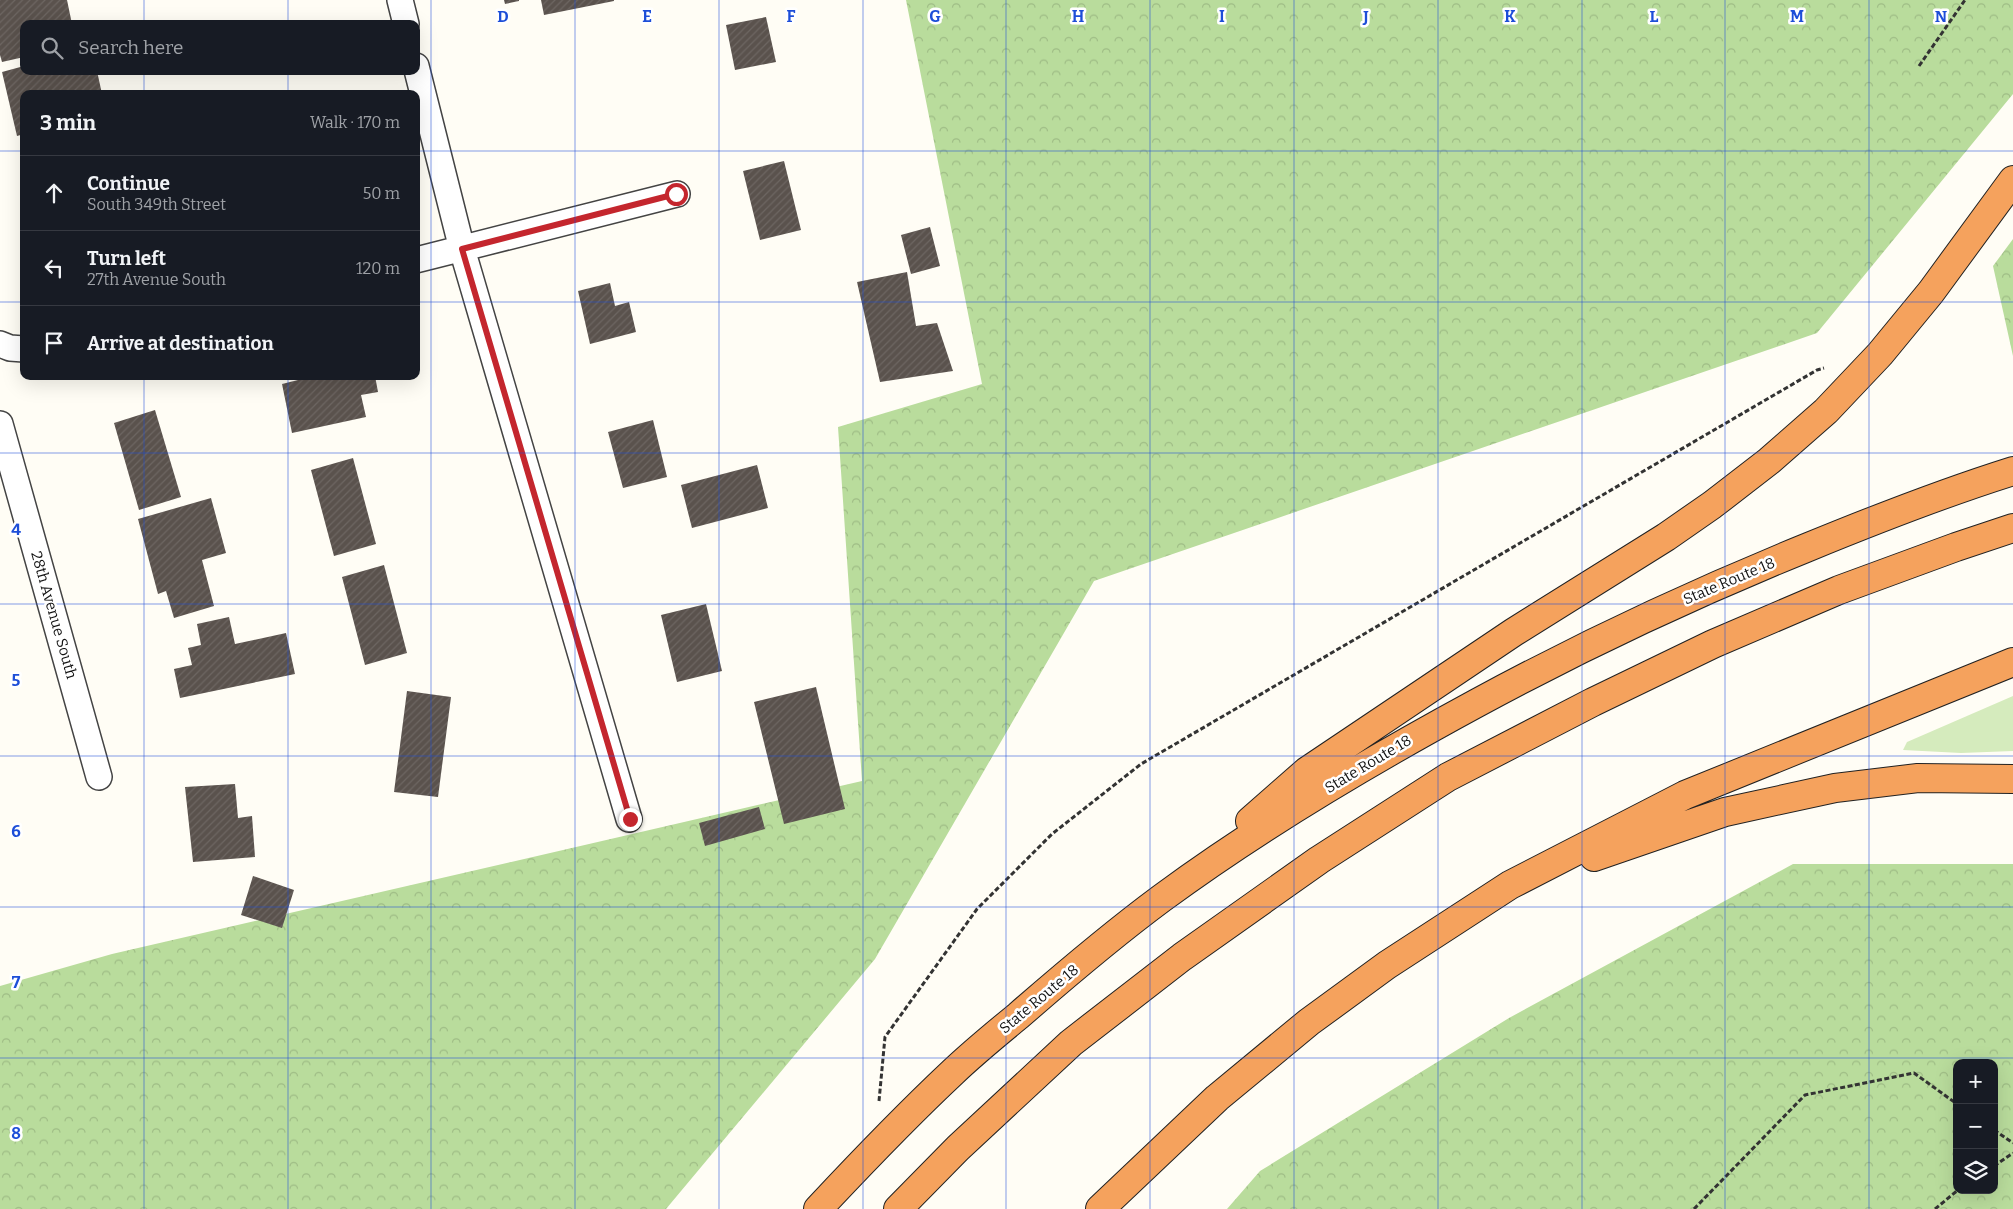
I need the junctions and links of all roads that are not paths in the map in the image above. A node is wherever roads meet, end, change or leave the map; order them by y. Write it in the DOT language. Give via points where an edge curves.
graph roads {
  1 [pos="400,0"];
  2 [pos="405,20"];
  3 [pos="418,75"];
  4 [pos="2013,180"];
  5 [pos="676,194"];
  6 [pos="462,249"];
  7 [pos="420,259"];
  8 [pos="0,344"];
  9 [pos="20,349"];
  10 [pos="0,424"];
  11 [pos="2013,470"];
  12 [pos="2013,528"];
  13 [pos="2013,662"];
  14 [pos="99,777"];
  15 [pos="2013,779"];
  16 [pos="630,819"];
  17 [pos="1510,885"];
  18 [pos="1162,898"];
  19 [pos="818,1209"];
  20 [pos="898,1209"];
  21 [pos="1100,1209"];
  1 -- 2 [label="street"];
  3 -- 6 [label="street"];
  4 -- 18 [label="highway" via="1931,292 1880,354 1826,411 1769,460 1666,537 1514,632 1307,771"];
  5 -- 6 [label="street"];
  6 -- 7 [label="street"];
  6 -- 16 [label="street"];
  8 -- 9 [label="street"];
  10 -- 14 [label="street, 28th Avenue South"];
  11 -- 18 [label="highway, State Route 18" via="1856,527 1612,632 1386,752 1250,836"];
  12 -- 20 [label="highway" via="1839,590 1713,644 1448,776 1319,860 1160,974 1072,1044 958,1148"];
  13 -- 17 [label="highway" via="1685,795"];
  15 -- 17 [label="highway" via="1918,778 1826,790 1725,812"];
  17 -- 21 [label="highway" via="1387,965 1309,1022 1216,1098"];
  18 -- 19 [label="highway, State Route 18" via="955,1070"];
}
